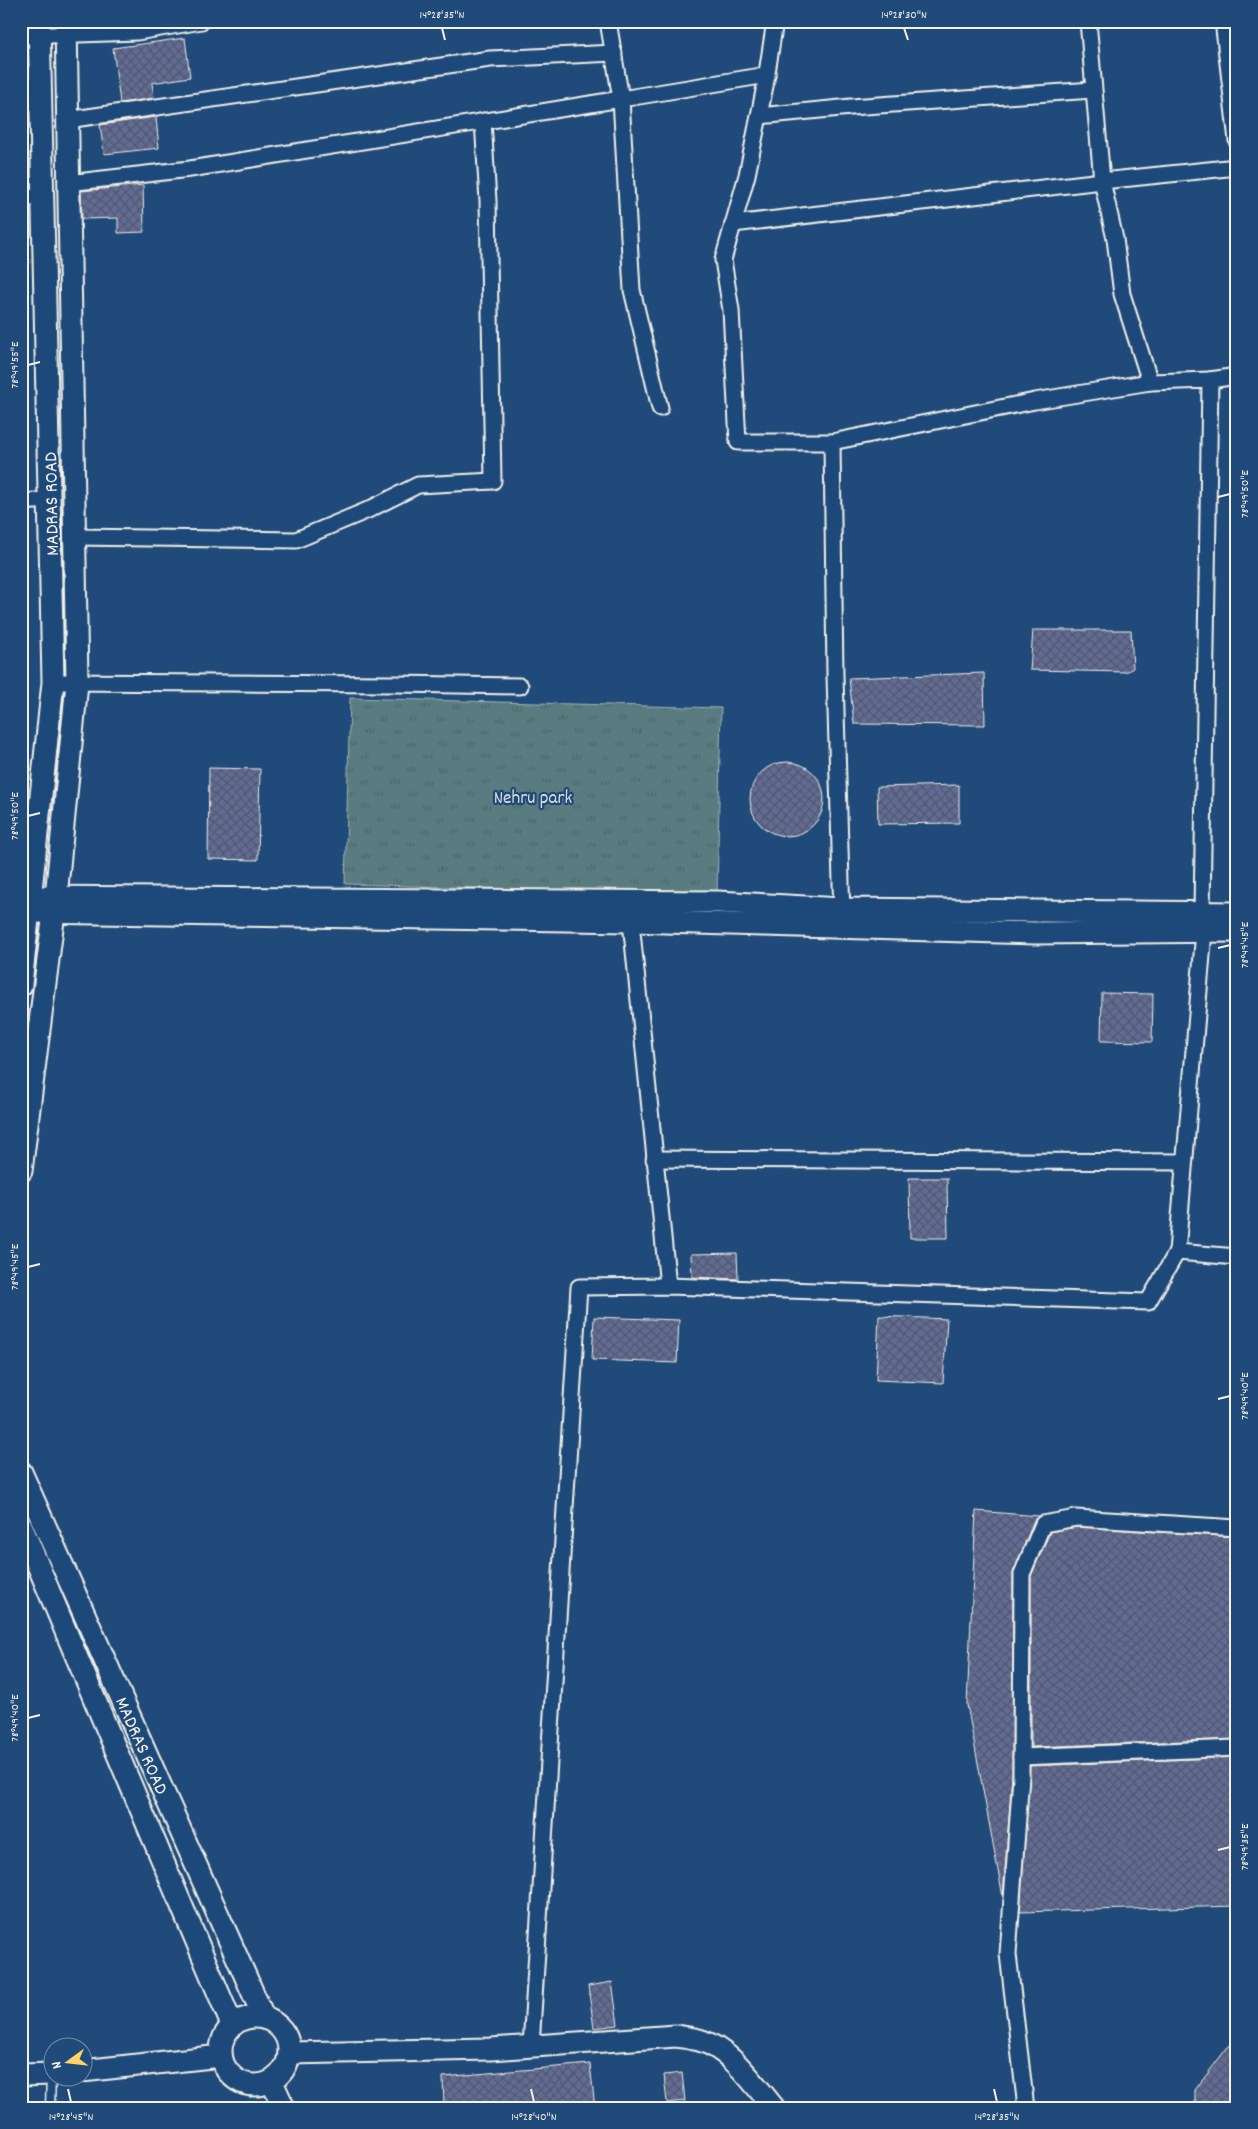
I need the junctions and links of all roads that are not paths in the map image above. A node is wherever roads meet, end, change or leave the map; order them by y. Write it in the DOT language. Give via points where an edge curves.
graph roads {
  1 [pos="202,21"];
  2 [pos="608,21"];
  3 [pos="775,21"];
  4 [pos="1088,21"];
  5 [pos="1223,21"];
  6 [pos="66,28"];
  7 [pos="33,31"];
  8 [pos="614,53"];
  9 [pos="767,75"];
  10 [pos="1093,90"];
  11 [pos="621,99"];
  12 [pos="759,116"];
  13 [pos="67,120"];
  14 [pos="483,121"];
  15 [pos="1237,141"];
  16 [pos="1237,167"];
  17 [pos="1102,181"];
  18 [pos="68,183"];
  19 [pos="43,196"];
  20 [pos="21,199"];
  21 [pos="733,224"];
  22 [pos="1237,376"];
  23 [pos="1210,380"];
  24 [pos="1150,382"];
  25 [pos="660,408"];
  26 [pos="832,442"];
  27 [pos="50,500"];
  28 [pos="21,502"];
  29 [pos="74,537"];
  30 [pos="53,682"];
  31 [pos="77,683"];
  32 [pos="520,686"];
  33 [pos="31,904"];
  34 [pos="55,905"];
  35 [pos="630,911"];
  36 [pos="1237,913"];
  37 [pos="842,918"];
  38 [pos="1203,922"];
  39 [pos="1237,931"];
  40 [pos="21,985"];
  41 [pos="654,1159"];
  42 [pos="1184,1162"];
  43 [pos="21,1171"];
  44 [pos="1177,1252"];
  45 [pos="1237,1257"];
  46 [pos="668,1286"];
  47 [pos="21,1472"];
  48 [pos="21,1525"];
  49 [pos="1237,1528"];
  50 [pos="1237,1748"];
  51 [pos="1021,1757"];
  52 [pos="264,2018"];
  53 [pos="232,2025"];
  54 [pos="531,2046"];
  55 [pos="289,2053"];
  56 [pos="221,2056"];
  57 [pos="92,2069"];
  58 [pos="21,2074"];
  59 [pos="42,2074"];
  60 [pos="272,2082"];
  61 [pos="51,2086"];
  62 [pos="50,2108"];
  63 [pos="284,2108"];
  64 [pos="774,2108"];
  65 [pos="1026,2108"];
  1 -- 6 [label="street" via="137,32"];
  2 -- 8 [label="street"];
  3 -- 9 [label="street"];
  4 -- 10 [label="street"];
  5 -- 15 [label="street"];
  6 -- 7 [label="street"];
  6 -- 13 [label="main road"];
  7 -- 19 [label="main road, MADRAS ROAD"];
  8 -- 11 [label="street"];
  8 -- 13 [label="street" via="490,59"];
  9 -- 11 [label="street"];
  9 -- 12 [label="street"];
  10 -- 12 [label="street"];
  10 -- 17 [label="street"];
  11 -- 14 [label="street"];
  11 -- 25 [label="street" via="632,290"];
  12 -- 21 [label="street"];
  13 -- 18 [label="main road"];
  14 -- 18 [label="street" via="190,169"];
  14 -- 29 [label="street" via="488,201 493,481 418,484 368,510 296,540"];
  16 -- 17 [label="street"];
  17 -- 21 [label="street"];
  17 -- 24 [label="street" via="1115,239 1122,294"];
  18 -- 29 [label="main road"];
  19 -- 20 [label="street"];
  19 -- 27 [label="main road, MADRAS ROAD"];
  21 -- 26 [label="street" via="723,260 731,310 738,442"];
  22 -- 23 [label="street"];
  23 -- 24 [label="street"];
  23 -- 38 [label="street"];
  24 -- 26 [label="street"];
  26 -- 37 [label="street"];
  27 -- 28 [label="street"];
  27 -- 30 [label="main road, MADRAS ROAD"];
  29 -- 31 [label="main road"];
  30 -- 31 [label="street"];
  30 -- 33 [label="main road, MADRAS ROAD"];
  31 -- 32 [label="street"];
  31 -- 34 [label="main road"];
  33 -- 34 [label="main road"];
  33 -- 40 [label="main road, MADRAS ROAD"];
  34 -- 35 [label="main road"];
  34 -- 43 [label="main road"];
  35 -- 37 [label="main road" via="718,902"];
  35 -- 41 [label="street"];
  36 -- 38 [label="main road"];
  37 -- 38 [label="main road"];
  38 -- 39 [label="main road"];
  38 -- 42 [label="street"];
  41 -- 42 [label="street"];
  41 -- 46 [label="street"];
  42 -- 44 [label="street"];
  44 -- 45 [label="street"];
  44 -- 46 [label="street" via="1148,1302"];
  46 -- 54 [label="street" via="579,1287"];
  47 -- 52 [label="main road, MADRAS ROAD"];
  48 -- 53 [label="main road"];
  49 -- 51 [label="street" via="1076,1518 1043,1524 1022,1574"];
  50 -- 51 [label="street"];
  51 -- 65 [label="street" via="1008,1954"];
  52 -- 53 [label="main road" via="253,2017"];
  52 -- 55 [label="main road" via="282,2031"];
  53 -- 56 [label="main road" via="221,2044"];
  54 -- 55 [label="main road"];
  54 -- 64 [label="main road" via="676,2036 700,2040 737,2065"];
  55 -- 60 [label="main road" via="284,2070"];
  56 -- 57 [label="main road"];
  56 -- 60 [label="main road" via="230,2076 239,2082 250,2086"];
  58 -- 59 [label="main road"];
  60 -- 63 [label="main road"];
  61 -- 62 [label="lane"];
}
